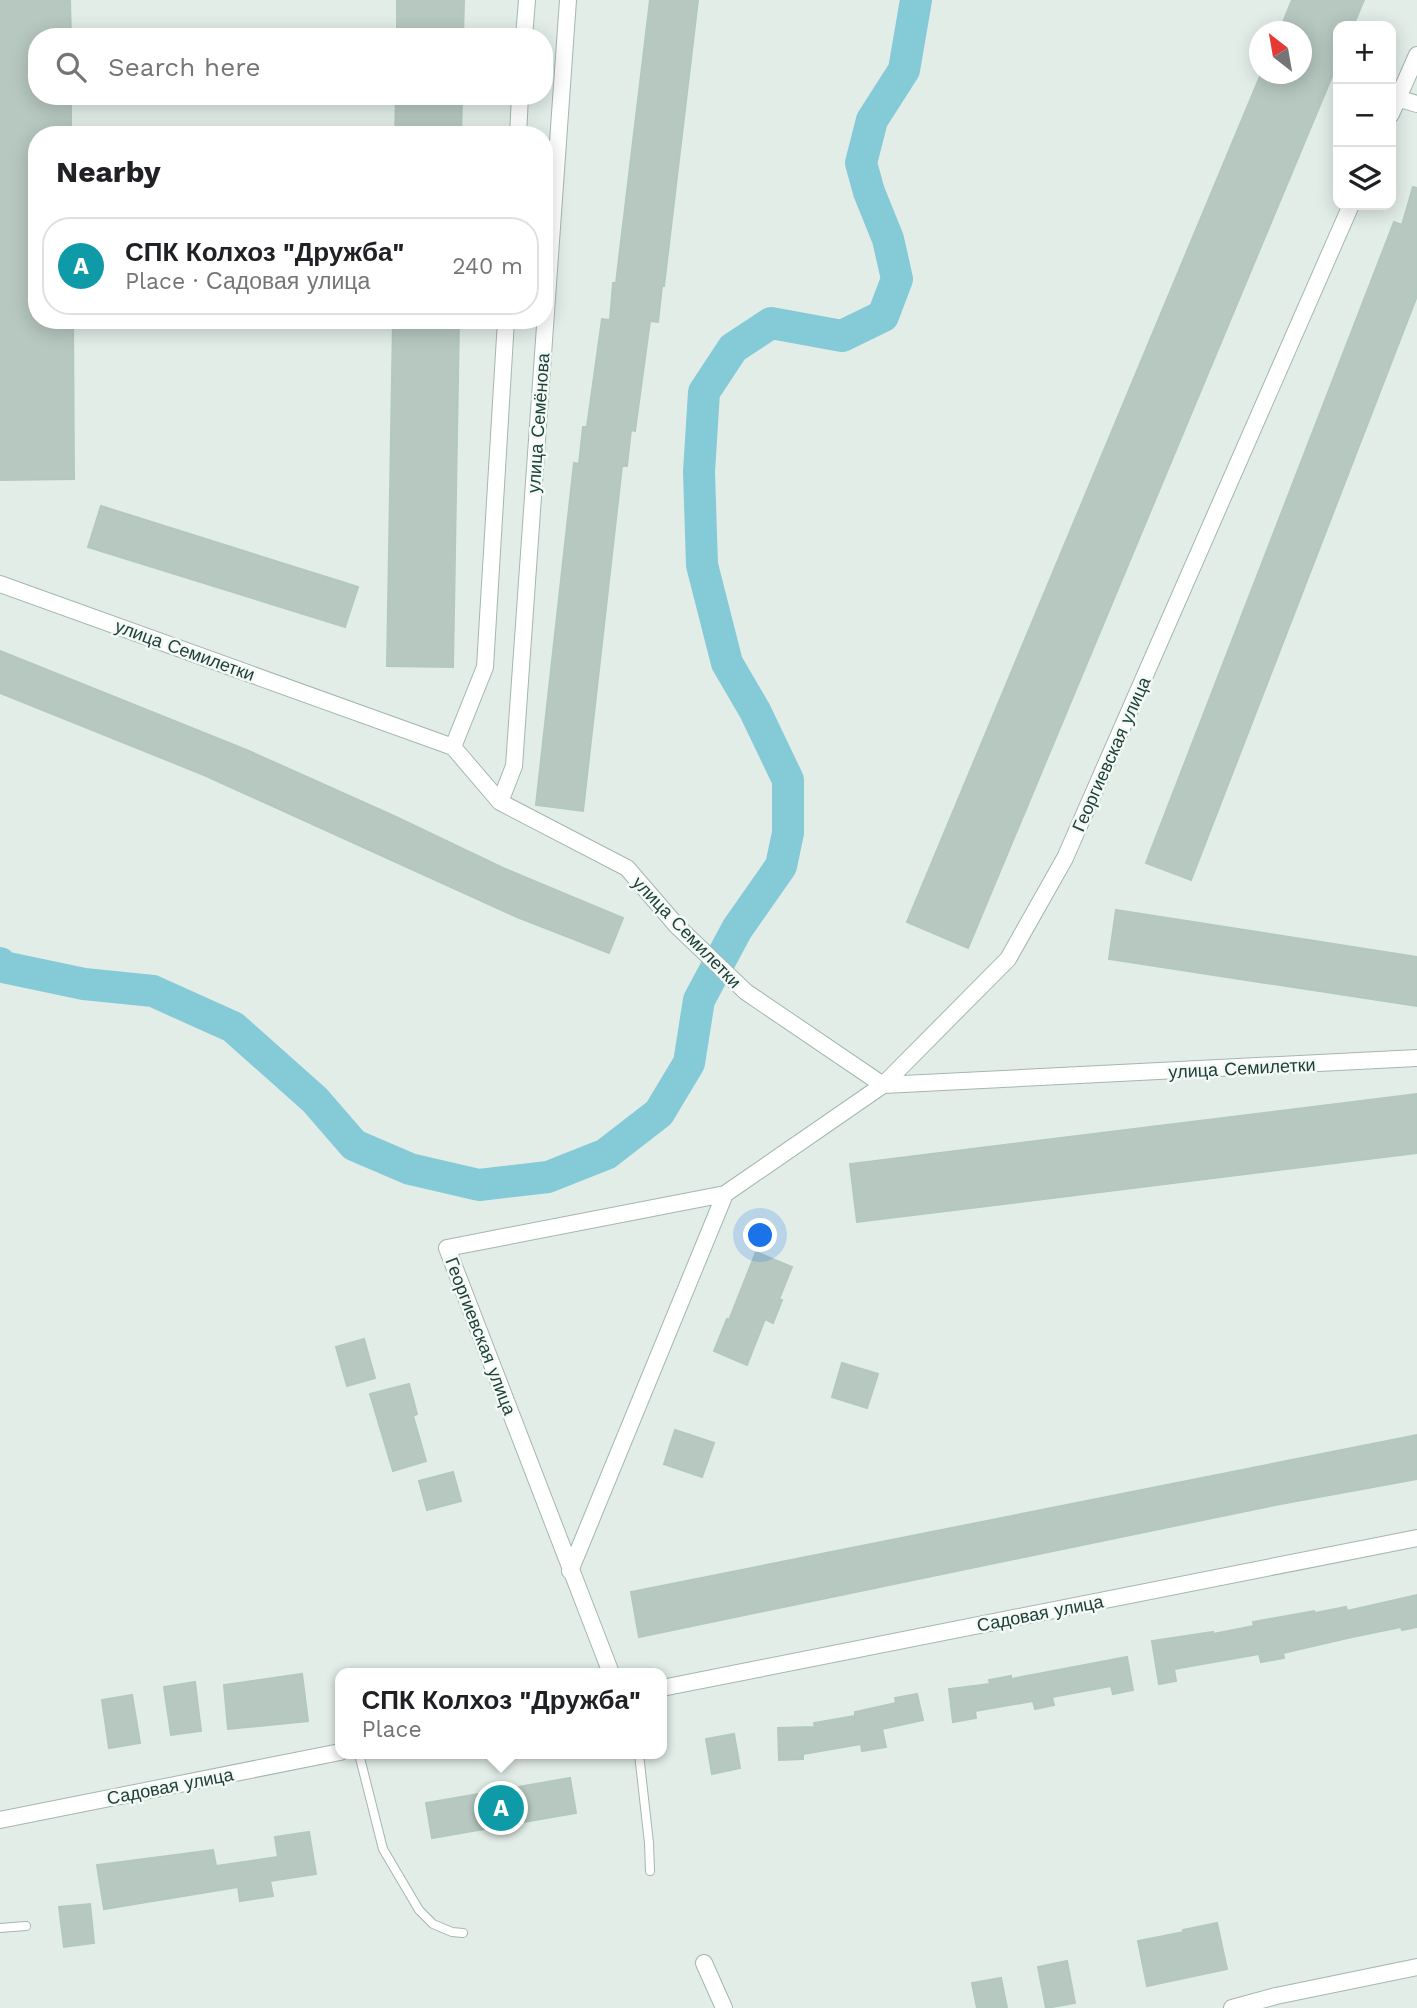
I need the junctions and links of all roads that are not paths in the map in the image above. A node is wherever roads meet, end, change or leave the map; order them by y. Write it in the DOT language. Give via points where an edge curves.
graph roads {
  1 [pos="527,0"];
  2 [pos="568,0"];
  3 [pos="525,28"];
  4 [pos="1417,54"];
  5 [pos="1396,101"];
  6 [pos="1417,104"];
  7 [pos="520,105"];
  8 [pos="1396,106"];
  9 [pos="518,126"];
  10 [pos="1349,210"];
  11 [pos="553,213"];
  12 [pos="505,329"];
  13 [pos="545,329"];
  14 [pos="0,584"];
  15 [pos="453,747"];
  16 [pos="500,802"];
  17 [pos="1417,1058"];
  18 [pos="883,1085"];
  19 [pos="725,1194"];
  20 [pos="1417,1538"];
  21 [pos="570,1571"];
  22 [pos="609,1668"];
  23 [pos="667,1687"];
  24 [pos="335,1753"];
  25 [pos="360,1759"];
  26 [pos="640,1759"];
  27 [pos="0,1820"];
  28 [pos="650,1871"];
  29 [pos="26,1926"];
  30 [pos="0,1928"];
  31 [pos="463,1933"];
  32 [pos="704,1963"];
  33 [pos="1417,1966"];
  34 [pos="724,2008"];
  35 [pos="1232,2008"];
  1 -- 3 [label="street"];
  2 -- 11 [label="street, улица Семёнова"];
  4 -- 5 [label="street"];
  6 -- 8 [label="street"];
  7 -- 9 [label="street"];
  10 -- 18 [label="street, Георгиевская улица" via="1065,858 1008,959"];
  12 -- 15 [label="street" via="485,667"];
  13 -- 16 [label="street, улица Семёнова" via="514,766"];
  14 -- 15 [label="street, улица Семилетки"];
  15 -- 16 [label="street, улица Семилетки"];
  16 -- 18 [label="street, улица Семилетки" via="627,868 677,926 746,992"];
  17 -- 18 [label="street, улица Семилетки"];
  18 -- 19 [label="street, Георгиевская улица"];
  19 -- 21 [label="street"];
  19 -- 21 [label="street, Георгиевская улица" via="447,1248"];
  20 -- 23 [label="street, Садовая улица"];
  21 -- 22 [label="street, Георгиевская улица"];
  24 -- 27 [label="street, Садовая улица"];
  25 -- 31 [label="lane" via="383,1849 419,1910 433,1924"];
  26 -- 28 [label="lane"];
  29 -- 30 [label="lane"];
  32 -- 34 [label="street"];
  33 -- 35 [label="street"];
}
